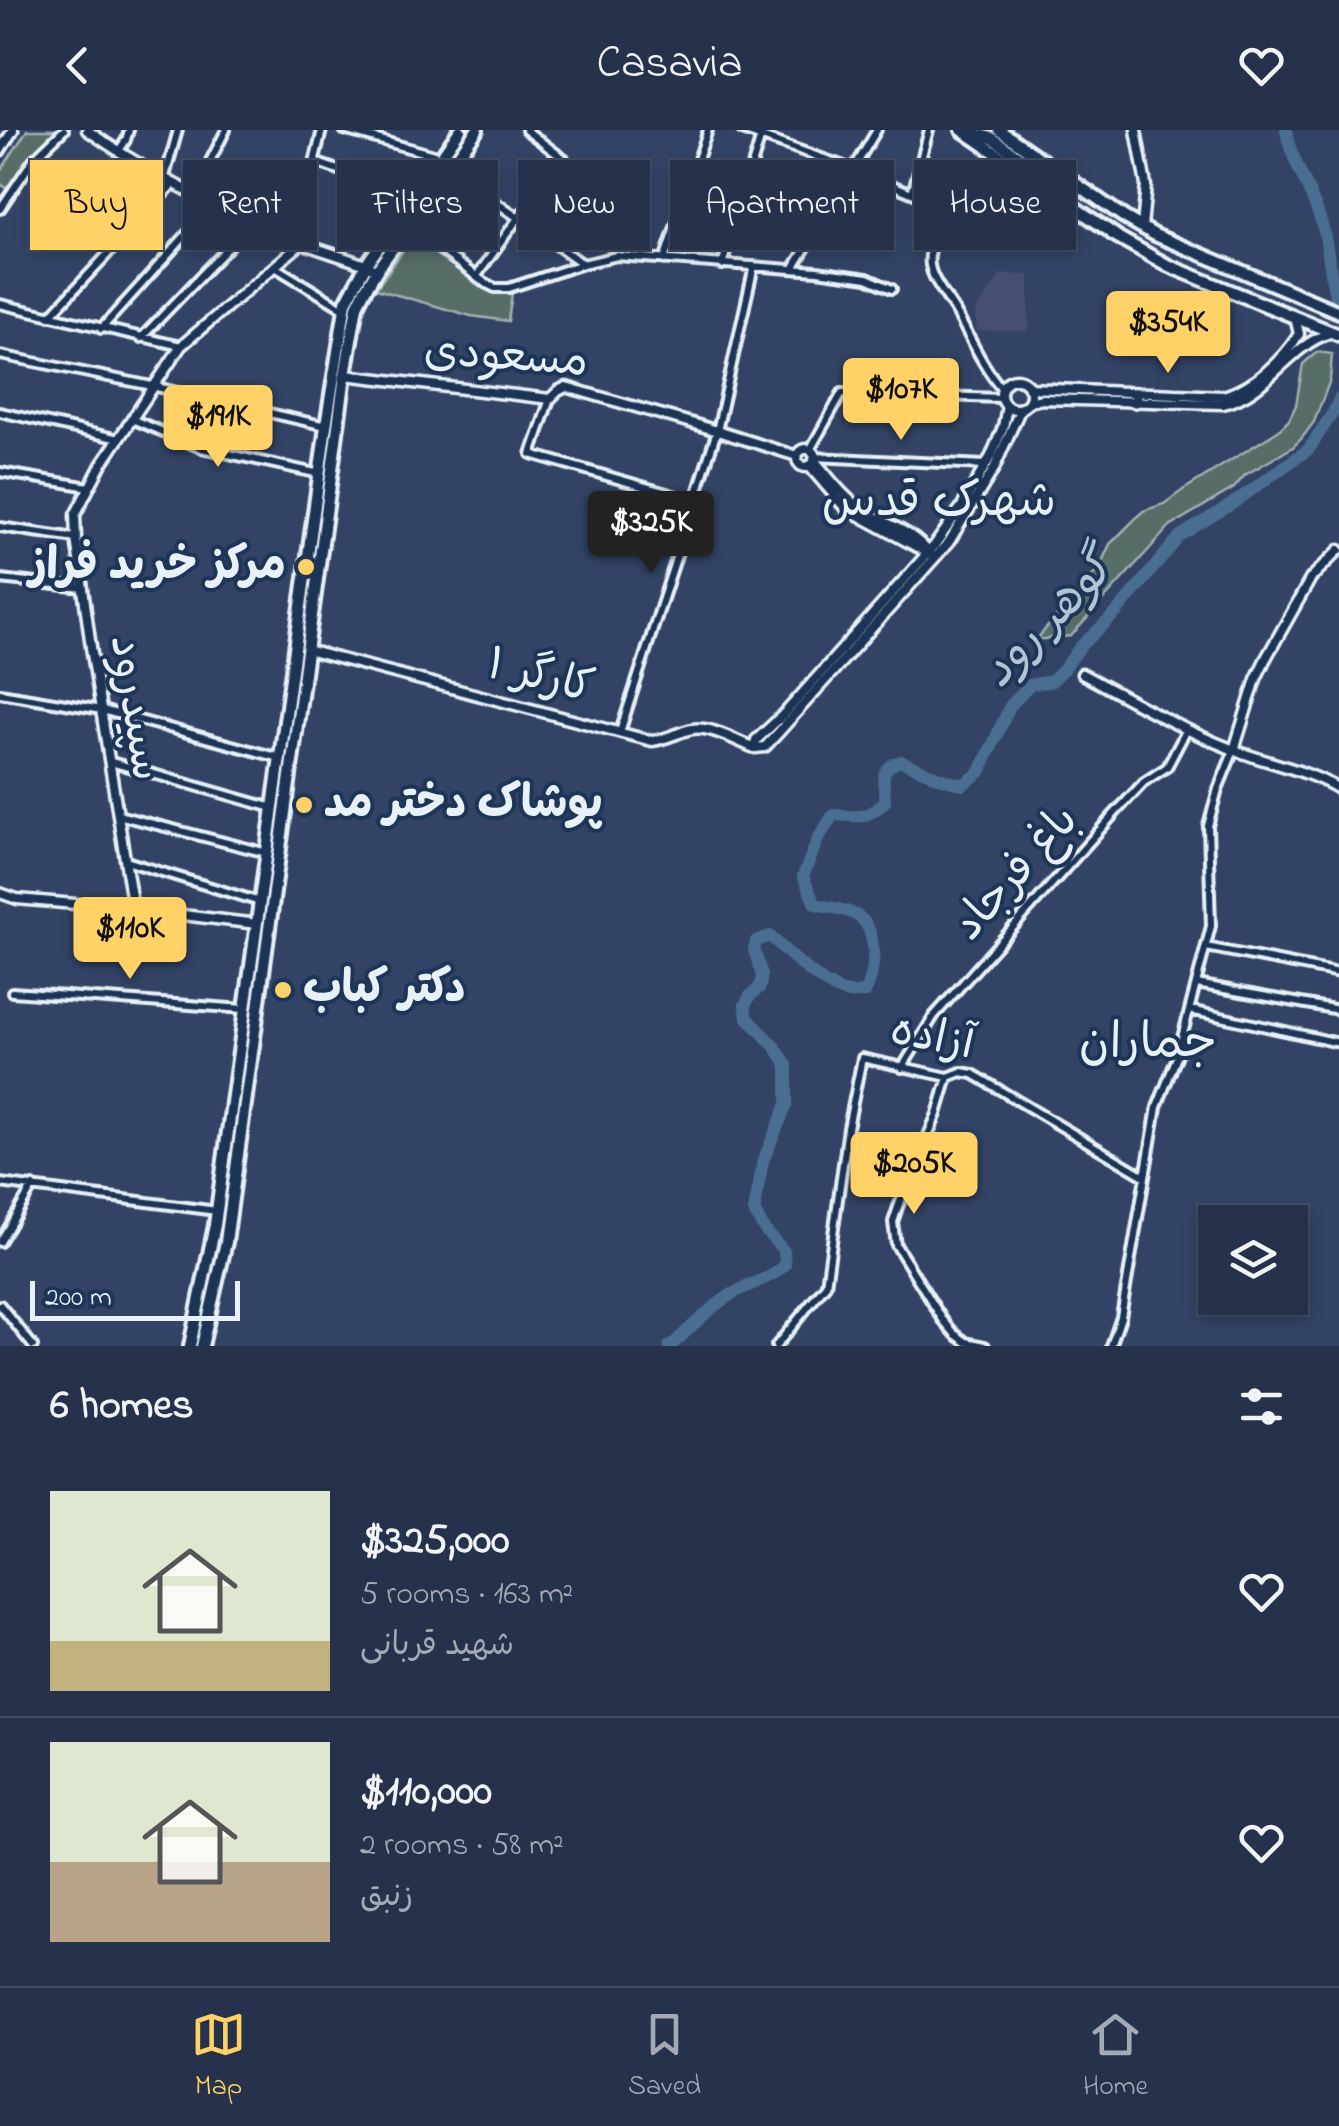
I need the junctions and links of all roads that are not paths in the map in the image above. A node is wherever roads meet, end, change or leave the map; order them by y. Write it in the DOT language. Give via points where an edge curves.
graph roads {
  1 [pos="13,130"];
  2 [pos="64,130"];
  3 [pos="86,130"];
  4 [pos="129,130"];
  5 [pos="178,130"];
  6 [pos="226,130"];
  7 [pos="322,130"];
  8 [pos="344,130"];
  9 [pos="460,130"];
  10 [pos="477,130"];
  11 [pos="526,130"];
  12 [pos="708,130"];
  13 [pos="742,130"];
  14 [pos="877,130"];
  15 [pos="929,130"];
  16 [pos="963,130"];
  17 [pos="999,130"];
  18 [pos="1135,131"];
  19 [pos="760,136"];
  20 [pos="1010,150"];
  21 [pos="0,151"];
  22 [pos="118,152"];
  23 [pos="441,157"];
  24 [pos="211,160"];
  25 [pos="314,160"];
  26 [pos="439,160"];
  27 [pos="455,160"];
  28 [pos="564,160"];
  29 [pos="826,160"];
  30 [pos="859,160"];
  31 [pos="164,180"];
  32 [pos="174,184"];
  33 [pos="894,186"];
  34 [pos="183,189"];
  35 [pos="912,193"];
  36 [pos="498,204"];
  37 [pos="0,209"];
  38 [pos="518,218"];
  39 [pos="1142,228"];
  40 [pos="183,238"];
  41 [pos="317,249"];
  42 [pos="226,250"];
  43 [pos="294,250"];
  44 [pos="377,250"];
  45 [pos="384,250"];
  46 [pos="441,250"];
  47 [pos="563,250"];
  48 [pos="804,250"];
  49 [pos="664,260"];
  50 [pos="583,264"];
  51 [pos="722,264"];
  52 [pos="754,266"];
  53 [pos="274,267"];
  54 [pos="365,268"];
  55 [pos="793,268"];
  56 [pos="476,276"];
  57 [pos="892,289"];
  58 [pos="0,304"];
  59 [pos="344,309"];
  60 [pos="1339,312"];
  61 [pos="50,316"];
  62 [pos="1295,318"];
  63 [pos="100,330"];
  64 [pos="1299,334"];
  65 [pos="1315,334"];
  66 [pos="1336,334"];
  67 [pos="141,338"];
  68 [pos="180,346"];
  69 [pos="0,355"];
  70 [pos="345,375"];
  71 [pos="152,386"];
  72 [pos="1029,388"];
  73 [pos="1004,398"];
  74 [pos="1135,398"];
  75 [pos="550,400"];
  76 [pos="1025,405"];
  77 [pos="0,412"];
  78 [pos="132,419"];
  79 [pos="326,426"];
  80 [pos="717,431"];
  81 [pos="119,440"];
  82 [pos="797,456"];
  83 [pos="812,458"];
  84 [pos="985,465"];
  85 [pos="0,472"];
  86 [pos="320,474"];
  87 [pos="89,487"];
  88 [pos="975,492"];
  89 [pos="694,501"];
  90 [pos="0,527"];
  91 [pos="76,538"];
  92 [pos="1339,550"];
  93 [pos="932,556"];
  94 [pos="0,579"];
  95 [pos="84,588"];
  96 [pos="306,650"];
  97 [pos="1082,674"];
  98 [pos="0,693"];
  99 [pos="102,710"];
  100 [pos="1186,731"];
  101 [pos="620,732"];
  102 [pos="1234,750"];
  103 [pos="280,758"];
  104 [pos="111,762"];
  105 [pos="1339,789"];
  106 [pos="274,808"];
  107 [pos="118,815"];
  108 [pos="267,853"];
  109 [pos="126,861"];
  110 [pos="269,879"];
  111 [pos="0,893"];
  112 [pos="260,902"];
  113 [pos="133,909"];
  114 [pos="257,924"];
  115 [pos="1206,947"];
  116 [pos="1339,974"];
  117 [pos="1197,984"];
  118 [pos="12,992"];
  119 [pos="245,1009"];
  120 [pos="1190,1010"];
  121 [pos="1339,1010"];
  122 [pos="1339,1043"];
  123 [pos="902,1068"];
  124 [pos="948,1078"];
  125 [pos="1144,1176"];
  126 [pos="0,1183"];
  127 [pos="33,1186"];
  128 [pos="217,1211"];
  129 [pos="0,1242"];
  130 [pos="0,1306"];
  131 [pos="33,1346"];
  132 [pos="190,1346"];
  133 [pos="202,1346"];
  134 [pos="776,1346"];
  135 [pos="985,1346"];
  136 [pos="1111,1346"];
  1 -- 21 [label="street"];
  2 -- 37 [label="street" via="33,160"];
  3 -- 22 [label="street"];
  4 -- 22 [label="street"];
  5 -- 31 [label="street"];
  6 -- 24 [label="street"];
  7 -- 25 [label="street"];
  8 -- 23 [label="street"];
  9 -- 23 [label="main road"];
  10 -- 27 [label="main road"];
  11 -- 28 [label="street"];
  12 -- 49 [label="street"];
  13 -- 19 [label="street"];
  14 -- 30 [label="street"];
  15 -- 35 [label="street"];
  16 -- 20 [label="main road"];
  17 -- 20 [label="main road"];
  18 -- 39 [label="street" via="1146,185"];
  19 -- 29 [label="street"];
  19 -- 51 [label="street"];
  20 -- 39 [label="main road" via="1063,174"];
  20 -- 62 [label="main road" via="1115,236"];
  22 -- 31 [label="street"];
  23 -- 26 [label="main road"];
  31 -- 32 [label="street"];
  32 -- 34 [label="street"];
  32 -- 61 [label="street"];
  33 -- 35 [label="street"];
  35 -- 73 [label="street" via="944,210 930,268"];
  36 -- 38 [label="street"];
  38 -- 56 [label="street"];
  39 -- 60 [label="main road"];
  40 -- 63 [label="street"];
  41 -- 54 [label="street"];
  42 -- 67 [label="street"];
  43 -- 53 [label="street, سپیدرود"];
  44 -- 54 [label="main road"];
  45 -- 54 [label="main road"];
  46 -- 56 [label="street"];
  47 -- 50 [label="street"];
  48 -- 55 [label="street"];
  49 -- 50 [label="street" via="617,256"];
  49 -- 51 [label="street"];
  50 -- 56 [label="street" via="509,288"];
  51 -- 52 [label="street"];
  52 -- 55 [label="street"];
  52 -- 80 [label="street"];
  53 -- 59 [label="street"];
  53 -- 68 [label="street, سپیدرود"];
  54 -- 59 [label="main road"];
  54 -- 70 [label="main road"];
  55 -- 57 [label="street" via="867,278"];
  58 -- 61 [label="street"];
  59 -- 79 [label="main road"];
  61 -- 63 [label="street"];
  62 -- 64 [label="street"];
  62 -- 65 [label="main road"];
  63 -- 67 [label="street"];
  64 -- 65 [label="street"];
  64 -- 74 [label="street" via="1237,392"];
  65 -- 66 [label="main road"];
  65 -- 74 [label="street" via="1234,402"];
  67 -- 68 [label="street"];
  68 -- 71 [label="street, سپیدرود"];
  69 -- 71 [label="street"];
  70 -- 75 [label="street, مسعودی"];
  70 -- 96 [label="main road"];
  71 -- 78 [label="street, سپیدرود"];
  71 -- 79 [label="street"];
  72 -- 73 [label="street" via="1008,382"];
  72 -- 74 [label="street"];
  72 -- 76 [label="street"];
  73 -- 76 [label="street"];
  73 -- 83 [label="street" via="842,394"];
  73 -- 84 [label="street" via="1003,427"];
  74 -- 76 [label="street"];
  75 -- 80 [label="street, مسعودی" via="566,387"];
  75 -- 89 [label="street" via="531,454"];
  76 -- 88 [label="street" via="994,469"];
  77 -- 81 [label="street"];
  78 -- 81 [label="street, سپیدرود"];
  78 -- 86 [label="street" via="201,448"];
  79 -- 86 [label="main road"];
  80 -- 82 [label="street"];
  80 -- 89 [label="street"];
  81 -- 87 [label="street, سپیدرود"];
  82 -- 83 [label="street" via="804,449"];
  82 -- 83 [label="street" via="799,464"];
  83 -- 84 [label="street"];
  83 -- 93 [label="street" via="845,508 894,529"];
  84 -- 88 [label="street"];
  85 -- 87 [label="street"];
  86 -- 103 [label="main road"];
  87 -- 91 [label="street, سپیدرود" via="75,516"];
  88 -- 93 [label="street"];
  89 -- 101 [label="street"];
  90 -- 91 [label="street"];
  91 -- 95 [label="street, سپیدرود"];
  92 -- 102 [label="street" via="1311,578 1269,653"];
  93 -- 101 [label="street, کارگر ۱" via="755,748 707,729 652,741"];
  94 -- 95 [label="street"];
  95 -- 99 [label="street, سپیدرود"];
  96 -- 101 [label="street, کارگر ۱"];
  96 -- 110 [label="main road"];
  97 -- 100 [label="street"];
  98 -- 99 [label="street"];
  99 -- 103 [label="street"];
  99 -- 104 [label="street, سپیدرود"];
  100 -- 102 [label="street"];
  100 -- 123 [label="street, باغ فرجاد" via="1168,766 1144,782 934,1016"];
  102 -- 105 [label="street"];
  102 -- 115 [label="street" via="1208,826"];
  103 -- 106 [label="main road"];
  104 -- 106 [label="street"];
  104 -- 107 [label="street, سپیدرود"];
  106 -- 108 [label="main road"];
  107 -- 108 [label="street"];
  107 -- 109 [label="street, سپیدرود"];
  108 -- 110 [label="main road"];
  109 -- 112 [label="street"];
  109 -- 113 [label="street, سپیدرود"];
  110 -- 112 [label="main road"];
  110 -- 133 [label="main road" via="226,1242"];
  111 -- 113 [label="street"];
  112 -- 114 [label="main road"];
  113 -- 114 [label="street"];
  114 -- 119 [label="main road"];
  115 -- 116 [label="street"];
  115 -- 117 [label="street"];
  117 -- 120 [label="street"];
  117 -- 121 [label="street"];
  118 -- 119 [label="street"];
  119 -- 128 [label="main road"];
  120 -- 122 [label="street"];
  120 -- 125 [label="street" via="1157,1108"];
  123 -- 124 [label="street, آزاده"];
  123 -- 134 [label="street, آزاده" via="862,1058 826,1285"];
  124 -- 125 [label="street, آزاده" via="972,1074"];
  124 -- 135 [label="street" via="898,1207 896,1244 955,1334"];
  125 -- 136 [label="street"];
  126 -- 127 [label="street"];
  127 -- 128 [label="street"];
  127 -- 129 [label="street"];
  128 -- 132 [label="main road"];
  130 -- 131 [label="street"];
}
